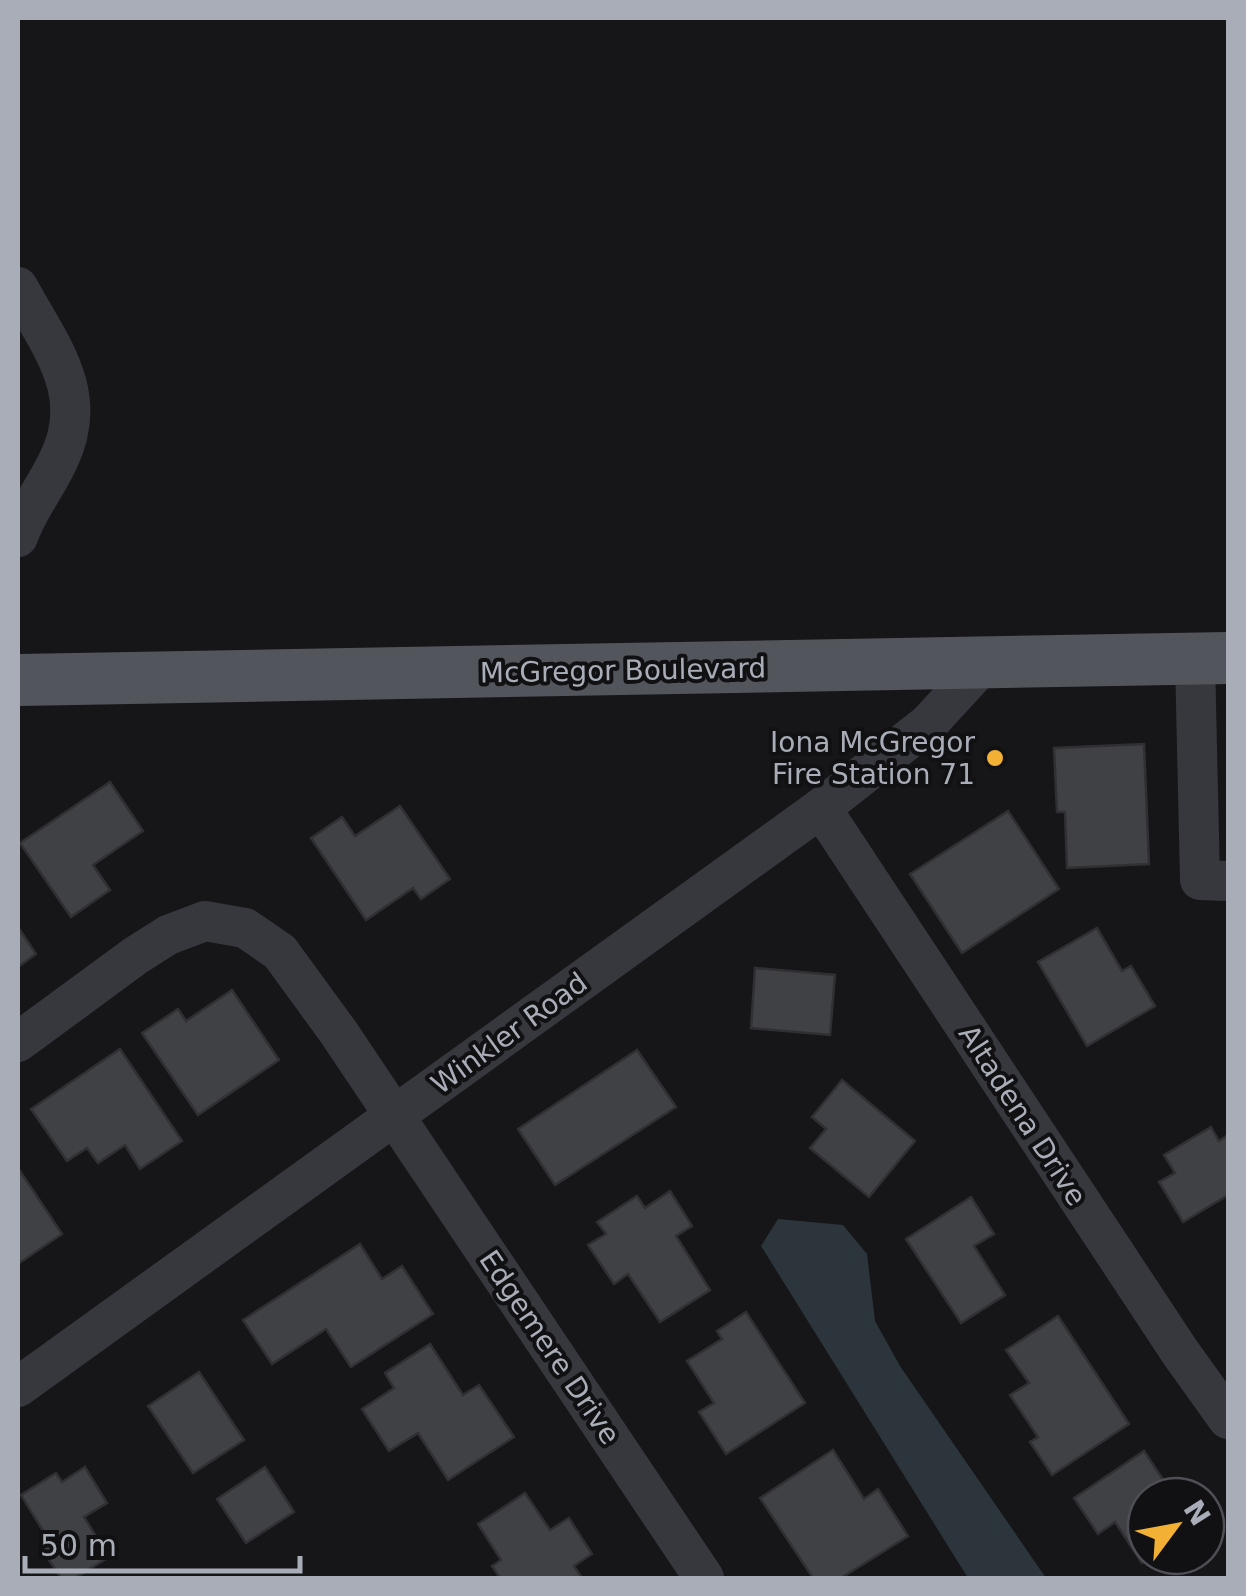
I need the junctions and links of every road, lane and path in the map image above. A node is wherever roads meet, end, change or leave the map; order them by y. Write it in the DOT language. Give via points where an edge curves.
graph roads {
  1 [pos="18,287"];
  2 [pos="18,537"];
  3 [pos="1212,659"];
  4 [pos="986,662"];
  5 [pos="18,680"];
  6 [pos="821,808"];
  7 [pos="1228,881"];
  8 [pos="18,1042"];
  9 [pos="394,1116"];
  10 [pos="18,1387"];
  11 [pos="1228,1419"];
  12 [pos="704,1578"];
  1 -- 2 [label="street" via="60,363 73,414 60,458"];
  3 -- 4 [label="main road, McGregor Boulevard"];
  3 -- 7 [label="street" via="1200,880"];
  4 -- 5 [label="main road, McGregor Boulevard"];
  4 -- 6 [label="street, Winkler Road" via="928,724"];
  6 -- 9 [label="street, Winkler Road"];
  6 -- 11 [label="street, Altadena Drive"];
  8 -- 9 [label="street, Edgemere Drive" via="168,935 205,921 245,928 280,952"];
  9 -- 10 [label="street, Winkler Road"];
  9 -- 12 [label="street, Edgemere Drive"];
}
